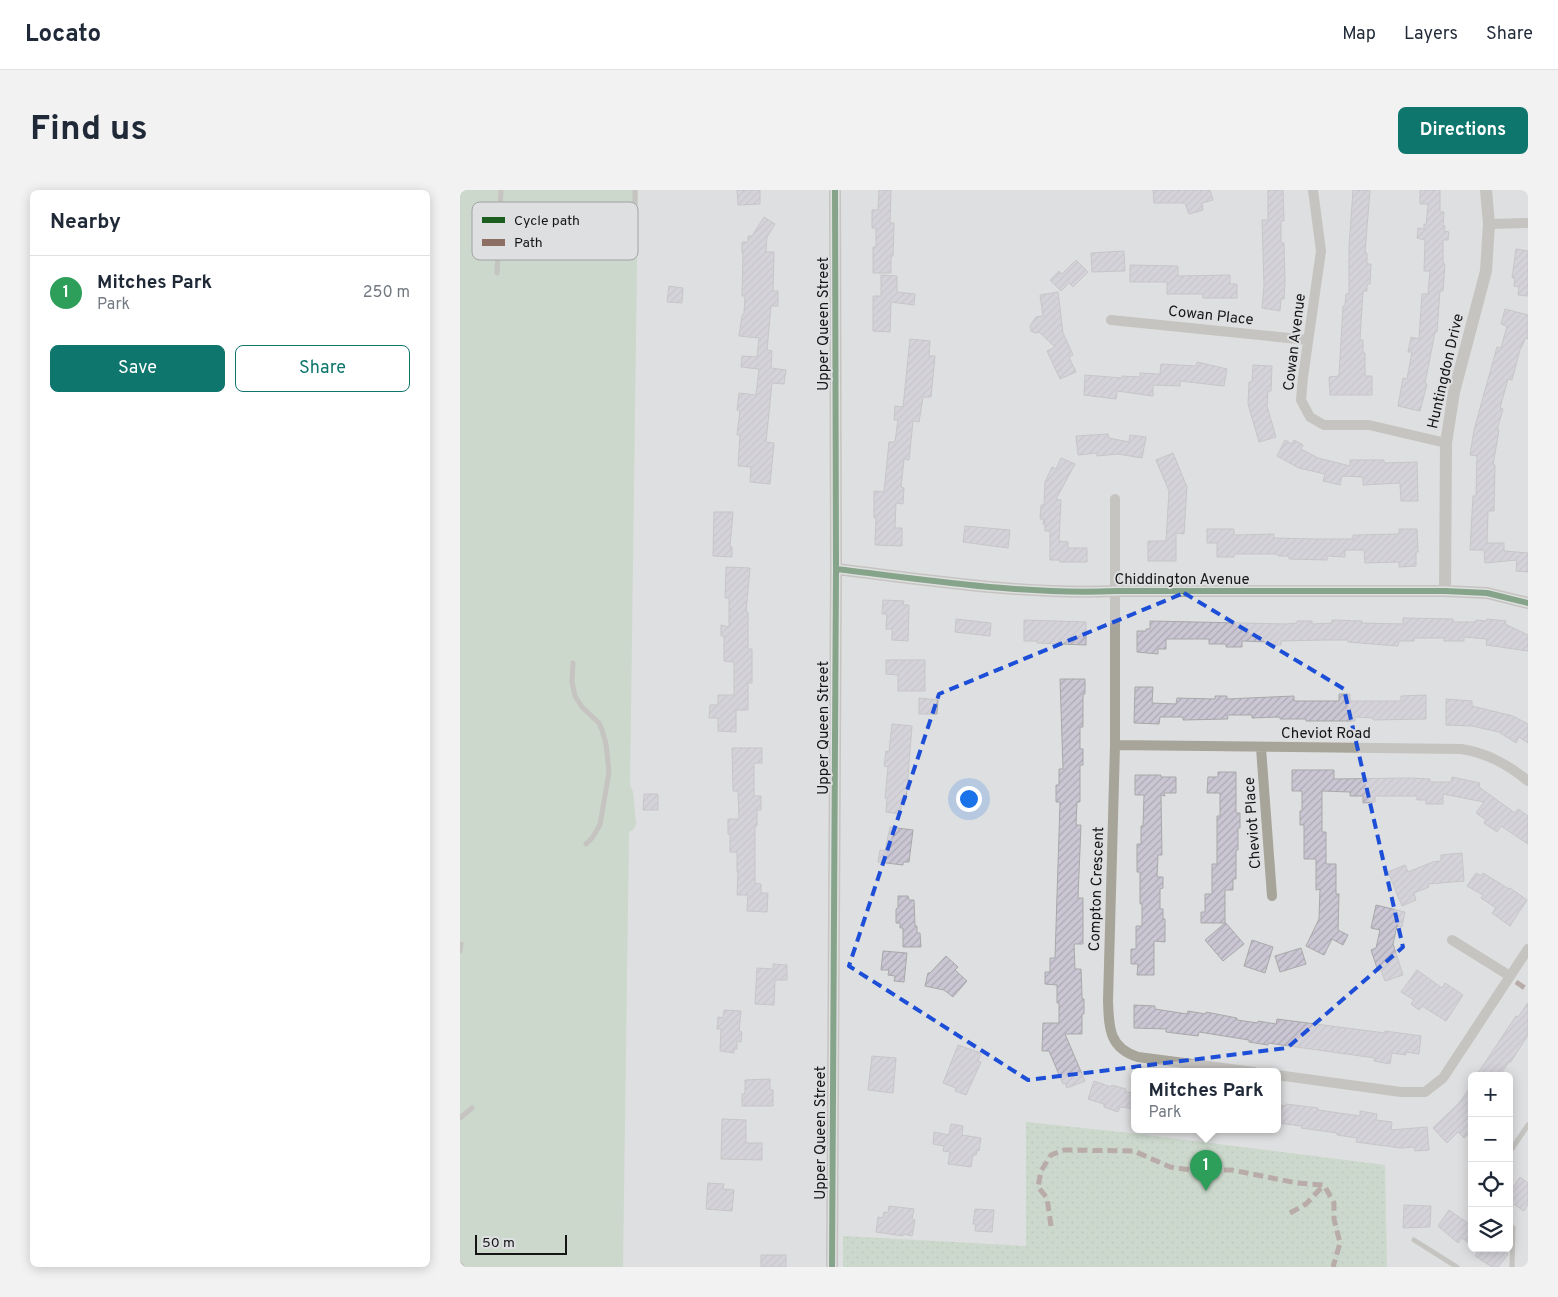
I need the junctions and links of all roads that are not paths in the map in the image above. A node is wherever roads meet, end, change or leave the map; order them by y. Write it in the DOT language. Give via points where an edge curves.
graph roads {
  1 [pos="835,190"];
  2 [pos="1313,190"];
  3 [pos="1486,190"];
  4 [pos="1528,223"];
  5 [pos="1490,224"];
  6 [pos="498,260"];
  7 [pos="497,272"];
  8 [pos="1111,320"];
  9 [pos="1308,340"];
  10 [pos="1446,443"];
  11 [pos="1115,499"];
  12 [pos="836,569"];
  13 [pos="1116,591"];
  14 [pos="1445,591"];
  15 [pos="1528,603"];
  16 [pos="573,663"];
  17 [pos="1115,745"];
  18 [pos="1262,748"];
  19 [pos="1528,780"];
  20 [pos="586,844"];
  21 [pos="1272,896"];
  22 [pos="1452,940"];
  23 [pos="461,944"];
  24 [pos="1528,949"];
  25 [pos="460,951"];
  26 [pos="1510,976"];
  27 [pos="1223,1068"];
  28 [pos="1281,1076"];
  29 [pos="472,1108"];
  30 [pos="460,1118"];
  31 [pos="1528,1125"];
  32 [pos="1513,1148"];
  33 [pos="1414,1240"];
  34 [pos="1512,1252"];
  35 [pos="832,1267"];
  36 [pos="1458,1267"];
  37 [pos="1512,1267"];
  1 -- 12 [label="street, Upper Queen Street"];
  2 -- 9 [label="street, Cowan Avenue" via="1321,251"];
  3 -- 5 [label="street, Huntingdon Drive"];
  4 -- 5 [label="street"];
  5 -- 10 [label="street, Huntingdon Drive" via="1486,271 1454,392"];
  6 -- 7 [label="lane"];
  8 -- 9 [label="street, Cowan Place"];
  9 -- 10 [label="street, Cowan Avenue" via="1301,400 1310,418 1324,425 1369,425"];
  10 -- 14 [label="street, Huntingdon Drive"];
  11 -- 13 [label="street, Compton Crescent"];
  12 -- 13 [label="street, Chiddington Avenue" via="996,588 1074,593"];
  12 -- 35 [label="street, Upper Queen Street"];
  13 -- 14 [label="street, Chiddington Avenue"];
  13 -- 17 [label="street, Compton Crescent"];
  14 -- 15 [label="street, Chiddington Avenue" via="1487,593"];
  16 -- 20 [label="lane" via="575,696 602,730 606,744 608,772 600,825"];
  17 -- 18 [label="street, Cheviot Road"];
  17 -- 27 [label="street, Compton Crescent" via="1109,1028 1115,1043 1127,1054"];
  18 -- 19 [label="street, Cheviot Road" via="1478,751 1497,759"];
  18 -- 21 [label="street, Cheviot Place"];
  22 -- 26 [label="street"];
  23 -- 25 [label="lane"];
  24 -- 26 [label="street"];
  26 -- 28 [label="street" via="1443,1078 1425,1092 1401,1092"];
  29 -- 30 [label="lane"];
  31 -- 32 [label="lane"];
  33 -- 36 [label="lane"];
  34 -- 37 [label="lane"];
}
